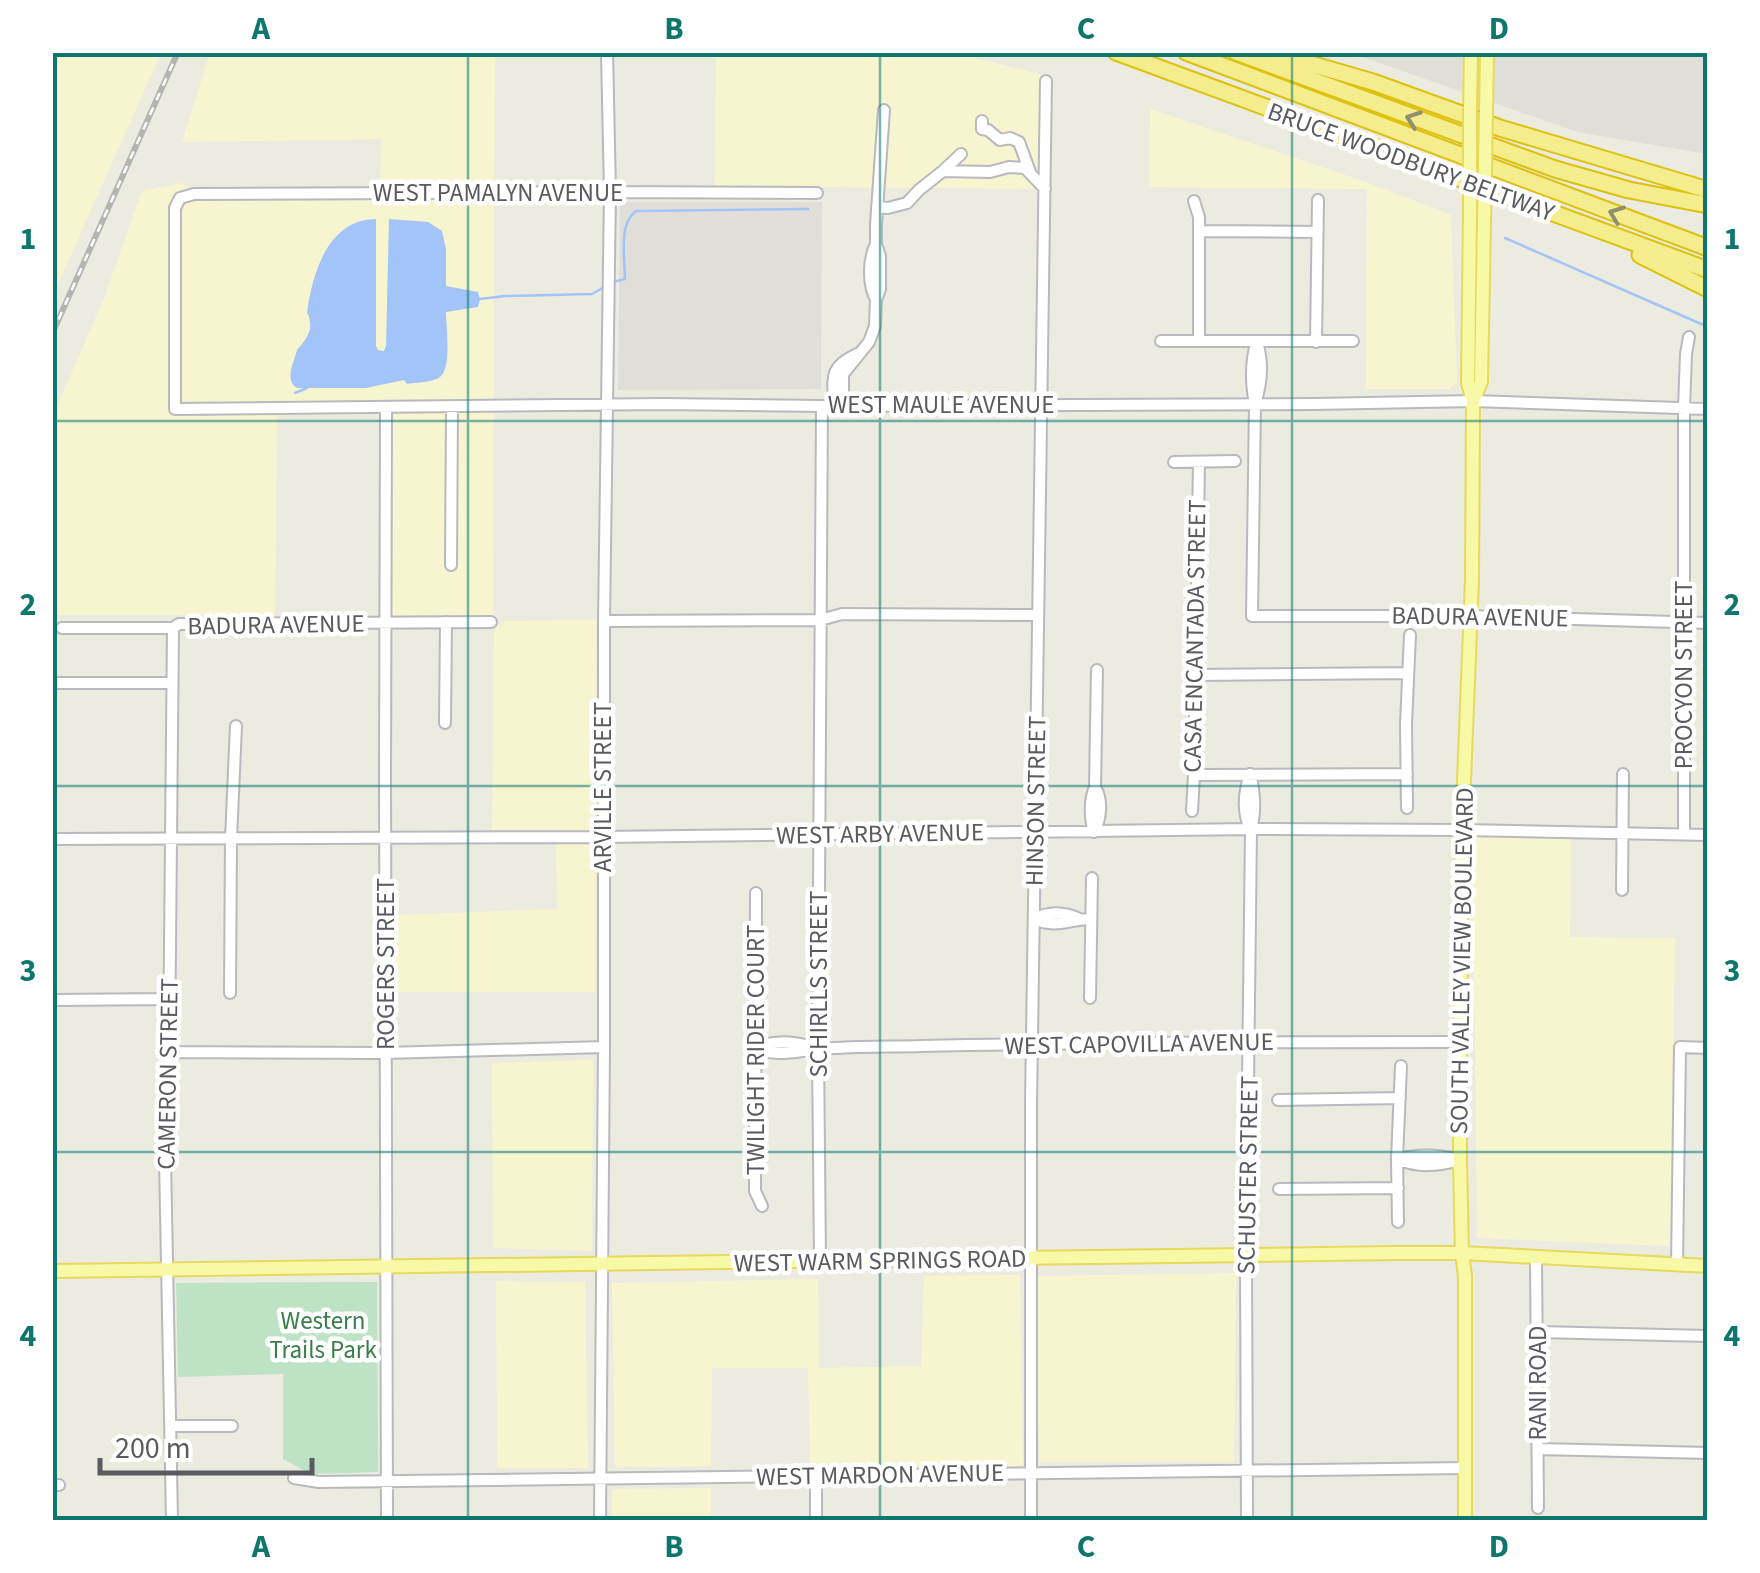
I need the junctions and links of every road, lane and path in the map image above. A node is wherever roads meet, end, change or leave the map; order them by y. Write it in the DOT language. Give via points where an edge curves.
graph roads {
  1 [pos="607,52"];
  2 [pos="1116,52"];
  3 [pos="1186,52"];
  4 [pos="1236,52"];
  5 [pos="1270,52"];
  6 [pos="1471,52"];
  7 [pos="1486,52"];
  8 [pos="1046,81"];
  9 [pos="884,110"];
  10 [pos="982,122"];
  11 [pos="961,154"];
  12 [pos="943,171"];
  13 [pos="1030,173"];
  14 [pos="1045,189"];
  15 [pos="1708,190"];
  16 [pos="610,192"];
  17 [pos="817,193"];
  18 [pos="1318,200"];
  19 [pos="1194,201"];
  20 [pos="1708,205"];
  21 [pos="878,208"];
  22 [pos="1583,226"];
  23 [pos="1199,231"];
  24 [pos="1318,232"];
  25 [pos="1708,248"];
  26 [pos="1708,270"];
  27 [pos="1708,288"];
  28 [pos="1690,337"];
  29 [pos="1198,340"];
  30 [pos="1257,341"];
  31 [pos="1353,341"];
  32 [pos="1162,342"];
  33 [pos="1316,342"];
  34 [pos="1473,401"];
  35 [pos="1041,404"];
  36 [pos="1255,404"];
  37 [pos="606,405"];
  38 [pos="833,406"];
  39 [pos="452,407"];
  40 [pos="386,408"];
  41 [pos="1684,408"];
  42 [pos="174,409"];
  43 [pos="1708,409"];
  44 [pos="1174,462"];
  45 [pos="1198,462"];
  46 [pos="1236,462"];
  47 [pos="451,565"];
  48 [pos="1038,615"];
  49 [pos="1470,616"];
  50 [pos="820,620"];
  51 [pos="604,621"];
  52 [pos="446,622"];
  53 [pos="491,622"];
  54 [pos="1686,622"];
  55 [pos="1708,622"];
  56 [pos="386,623"];
  57 [pos="62,628"];
  58 [pos="173,628"];
  59 [pos="1410,635"];
  60 [pos="1097,670"];
  61 [pos="1408,674"];
  62 [pos="1196,675"];
  63 [pos="52,682"];
  64 [pos="172,683"];
  65 [pos="445,723"];
  66 [pos="236,726"];
  67 [pos="1250,774"];
  68 [pos="1407,774"];
  69 [pos="1624,774"];
  70 [pos="1194,775"];
  71 [pos="1407,808"];
  72 [pos="1192,810"];
  73 [pos="1251,830"];
  74 [pos="1462,830"];
  75 [pos="1035,832"];
  76 [pos="1094,832"];
  77 [pos="1622,833"];
  78 [pos="820,834"];
  79 [pos="1684,834"];
  80 [pos="1708,835"];
  81 [pos="602,837"];
  82 [pos="386,838"];
  83 [pos="52,839"];
  84 [pos="170,839"];
  85 [pos="231,839"];
  86 [pos="1092,878"];
  87 [pos="1622,890"];
  88 [pos="756,892"];
  89 [pos="1034,919"];
  90 [pos="1086,919"];
  91 [pos="230,993"];
  92 [pos="1090,998"];
  93 [pos="52,1000"];
  94 [pos="169,1000"];
  95 [pos="1250,1042"];
  96 [pos="1460,1042"];
  97 [pos="1032,1045"];
  98 [pos="604,1047"];
  99 [pos="756,1048"];
  100 [pos="1708,1048"];
  101 [pos="818,1049"];
  102 [pos="169,1052"];
  103 [pos="386,1053"];
  104 [pos="1401,1066"];
  105 [pos="1400,1098"];
  106 [pos="1278,1100"];
  107 [pos="1397,1159"];
  108 [pos="1460,1160"];
  109 [pos="1398,1188"];
  110 [pos="1278,1189"];
  111 [pos="762,1206"];
  112 [pos="1398,1222"];
  113 [pos="1462,1253"];
  114 [pos="1246,1255"];
  115 [pos="1536,1258"];
  116 [pos="1032,1259"];
  117 [pos="820,1262"];
  118 [pos="603,1264"];
  119 [pos="386,1266"];
  120 [pos="1677,1266"];
  121 [pos="1708,1266"];
  122 [pos="169,1269"];
  123 [pos="52,1272"];
  124 [pos="1538,1332"];
  125 [pos="1708,1336"];
  126 [pos="172,1426"];
  127 [pos="232,1426"];
  128 [pos="1538,1449"];
  129 [pos="1708,1453"];
  130 [pos="1465,1468"];
  131 [pos="1246,1471"];
  132 [pos="1031,1474"];
  133 [pos="816,1476"];
  134 [pos="294,1478"];
  135 [pos="600,1478"];
  136 [pos="387,1482"];
  137 [pos="1538,1508"];
  138 [pos="172,1520"];
  139 [pos="387,1520"];
  140 [pos="600,1520"];
  141 [pos="816,1520"];
  142 [pos="1032,1520"];
  143 [pos="1246,1520"];
  144 [pos="1465,1520"];
  1 -- 16 [label="street, ARVILLE STREET"];
  2 -- 22 [label="highway, BRUCE WOODBURY BELTWAY"];
  25 -- 3 [label="highway, BRUCE WOODBURY BELTWAY, one-way"];
  20 -- 4 [label="highway, one-way" via="1555,169"];
  5 -- 15 [label="highway"];
  6 -- 34 [label="main road, SOUTH VALLEY VIEW BOULEVARD, bridge"];
  7 -- 34 [label="main road, SOUTH VALLEY VIEW BOULEVARD, bridge" via="1481,382"];
  8 -- 14 [label="street, HINSON STREET"];
  9 -- 21 [label="street, SCHIRLLS STREET"];
  10 -- 13 [label="street" via="1000,140 1018,142"];
  11 -- 12 [label="street"];
  12 -- 13 [label="street"];
  12 -- 21 [label="street" via="907,203"];
  13 -- 14 [label="street"];
  14 -- 35 [label="street, HINSON STREET"];
  16 -- 17 [label="street, WEST PAMALYN AVENUE"];
  16 -- 37 [label="street, ARVILLE STREET"];
  16 -- 42 [label="street, WEST PAMALYN AVENUE" via="180,198"];
  18 -- 24 [label="street"];
  19 -- 23 [label="street"];
  21 -- 38 [label="street, SCHIRLLS STREET" via="871,256 873,334 844,374"];
  22 -- 26 [label="highway, BRUCE WOODBURY BELTWAY"];
  22 -- 27 [label="highway"];
  23 -- 24 [label="street"];
  23 -- 29 [label="street"];
  24 -- 33 [label="street"];
  28 -- 41 [label="street, PROCYON STREET"];
  29 -- 30 [label="street"];
  29 -- 32 [label="street"];
  30 -- 33 [label="street"];
  30 -- 36 [label="street"];
  31 -- 33 [label="street"];
  34 -- 36 [label="street, WEST MAULE AVENUE"];
  34 -- 41 [label="street, WEST MAULE AVENUE"];
  34 -- 49 [label="main road, SOUTH VALLEY VIEW BOULEVARD"];
  35 -- 36 [label="street, WEST MAULE AVENUE"];
  35 -- 38 [label="street, WEST MAULE AVENUE"];
  35 -- 48 [label="street, HINSON STREET"];
  36 -- 49 [label="street, BADURA AVENUE" via="1252,616"];
  37 -- 38 [label="street, WEST MAULE AVENUE"];
  37 -- 39 [label="street, WEST MAULE AVENUE"];
  37 -- 51 [label="street, ARVILLE STREET"];
  38 -- 50 [label="street, SCHIRLLS STREET"];
  39 -- 40 [label="street, WEST MAULE AVENUE"];
  39 -- 47 [label="street"];
  40 -- 42 [label="street, WEST MAULE AVENUE"];
  40 -- 56 [label="street, ROGERS STREET"];
  41 -- 43 [label="street, WEST MAULE AVENUE"];
  41 -- 54 [label="street, PROCYON STREET"];
  44 -- 45 [label="street"];
  45 -- 46 [label="street"];
  45 -- 62 [label="street, CASA ENCANTADA STREET"];
  48 -- 50 [label="street" via="842,614"];
  48 -- 75 [label="street, HINSON STREET"];
  49 -- 54 [label="street, BADURA AVENUE"];
  49 -- 74 [label="main road, SOUTH VALLEY VIEW BOULEVARD"];
  50 -- 51 [label="street"];
  50 -- 78 [label="street, SCHIRLLS STREET"];
  51 -- 81 [label="street, ARVILLE STREET"];
  52 -- 53 [label="street, BADURA AVENUE"];
  52 -- 56 [label="street, BADURA AVENUE"];
  52 -- 65 [label="street"];
  54 -- 55 [label="street, BADURA AVENUE"];
  54 -- 79 [label="street, PROCYON STREET"];
  56 -- 58 [label="street, BADURA AVENUE"];
  56 -- 82 [label="street, ROGERS STREET"];
  57 -- 58 [label="street, BADURA AVENUE"];
  58 -- 64 [label="street, CAMERON STREET"];
  59 -- 61 [label="street"];
  60 -- 76 [label="street" via="1100,823"];
  61 -- 62 [label="street"];
  61 -- 68 [label="street"];
  62 -- 70 [label="street, CASA ENCANTADA STREET"];
  63 -- 64 [label="street"];
  64 -- 84 [label="street, CAMERON STREET"];
  66 -- 85 [label="street"];
  67 -- 68 [label="street"];
  67 -- 70 [label="street"];
  67 -- 73 [label="street, SCHUSTER STREET" via="1245,818"];
  68 -- 71 [label="street"];
  69 -- 77 [label="street"];
  70 -- 72 [label="street, CASA ENCANTADA STREET"];
  73 -- 74 [label="street, WEST ARBY AVENUE"];
  73 -- 76 [label="street, WEST ARBY AVENUE"];
  73 -- 95 [label="street, SCHUSTER STREET"];
  74 -- 77 [label="street, WEST ARBY AVENUE"];
  74 -- 96 [label="main road, SOUTH VALLEY VIEW BOULEVARD"];
  75 -- 76 [label="street, WEST ARBY AVENUE"];
  75 -- 78 [label="street, WEST ARBY AVENUE"];
  75 -- 89 [label="street, HINSON STREET"];
  77 -- 79 [label="street, WEST ARBY AVENUE"];
  77 -- 87 [label="street"];
  78 -- 81 [label="street, WEST ARBY AVENUE"];
  78 -- 101 [label="street, SCHIRLLS STREET"];
  79 -- 80 [label="street, WEST ARBY AVENUE"];
  81 -- 82 [label="street, WEST ARBY AVENUE"];
  81 -- 98 [label="street, ARVILLE STREET"];
  82 -- 85 [label="street, WEST ARBY AVENUE"];
  82 -- 103 [label="street, ROGERS STREET"];
  83 -- 84 [label="street, WEST ARBY AVENUE"];
  84 -- 85 [label="street, WEST ARBY AVENUE"];
  84 -- 94 [label="street, CAMERON STREET"];
  85 -- 91 [label="street"];
  86 -- 90 [label="street"];
  88 -- 99 [label="street, TWILIGHT RIDER COURT"];
  89 -- 90 [label="street"];
  89 -- 97 [label="street, HINSON STREET"];
  90 -- 92 [label="street"];
  93 -- 94 [label="street"];
  94 -- 102 [label="street, CAMERON STREET"];
  95 -- 96 [label="street, WEST CAPOVILLA AVENUE"];
  95 -- 97 [label="street, WEST CAPOVILLA AVENUE"];
  95 -- 114 [label="street, SCHUSTER STREET"];
  96 -- 108 [label="main road, SOUTH VALLEY VIEW BOULEVARD"];
  97 -- 101 [label="street, WEST CAPOVILLA AVENUE"];
  97 -- 116 [label="street, HINSON STREET"];
  98 -- 103 [label="street"];
  98 -- 118 [label="street, ARVILLE STREET"];
  99 -- 101 [label="street, WEST CAPOVILLA AVENUE" via="801,1043"];
  99 -- 111 [label="street, TWILIGHT RIDER COURT" via="755,1191"];
  100 -- 120 [label="street" via="1680,1047"];
  101 -- 117 [label="street, SCHIRLLS STREET"];
  102 -- 103 [label="street"];
  102 -- 122 [label="street, CAMERON STREET"];
  103 -- 119 [label="street, ROGERS STREET"];
  104 -- 105 [label="street"];
  105 -- 106 [label="street"];
  105 -- 107 [label="street"];
  107 -- 108 [label="street"];
  107 -- 109 [label="street"];
  108 -- 113 [label="main road, SOUTH VALLEY VIEW BOULEVARD"];
  109 -- 110 [label="street"];
  109 -- 112 [label="street"];
  113 -- 114 [label="main road, WEST WARM SPRINGS ROAD"];
  113 -- 115 [label="main road, WEST WARM SPRINGS ROAD"];
  113 -- 130 [label="main road, SOUTH VALLEY VIEW BOULEVARD"];
  114 -- 116 [label="main road, WEST WARM SPRINGS ROAD"];
  114 -- 131 [label="street, SCHUSTER STREET"];
  115 -- 120 [label="main road, WEST WARM SPRINGS ROAD"];
  115 -- 124 [label="street, RANI ROAD"];
  116 -- 117 [label="main road, WEST WARM SPRINGS ROAD"];
  116 -- 132 [label="street, HINSON STREET"];
  117 -- 118 [label="main road, WEST WARM SPRINGS ROAD"];
  118 -- 119 [label="main road, WEST WARM SPRINGS ROAD"];
  118 -- 135 [label="street, ARVILLE STREET"];
  119 -- 122 [label="main road, WEST WARM SPRINGS ROAD"];
  119 -- 136 [label="street, ROGERS STREET"];
  120 -- 121 [label="main road, WEST WARM SPRINGS ROAD"];
  122 -- 123 [label="main road, WEST WARM SPRINGS ROAD"];
  122 -- 126 [label="street, CAMERON STREET"];
  124 -- 125 [label="street"];
  124 -- 128 [label="street, RANI ROAD"];
  126 -- 127 [label="street"];
  126 -- 138 [label="street, CAMERON STREET"];
  128 -- 129 [label="street"];
  128 -- 137 [label="street, RANI ROAD"];
  130 -- 131 [label="street, WEST MARDON AVENUE"];
  130 -- 144 [label="main road, SOUTH VALLEY VIEW BOULEVARD"];
  131 -- 132 [label="street, WEST MARDON AVENUE"];
  131 -- 143 [label="street, SCHUSTER STREET"];
  132 -- 133 [label="street, WEST MARDON AVENUE"];
  132 -- 142 [label="street, HINSON STREET"];
  133 -- 135 [label="street, WEST MARDON AVENUE"];
  133 -- 141 [label="street"];
  134 -- 136 [label="street, WEST MARDON AVENUE"];
  135 -- 136 [label="street, WEST MARDON AVENUE"];
  135 -- 140 [label="street, ARVILLE STREET"];
  136 -- 139 [label="street, ROGERS STREET"];
}
